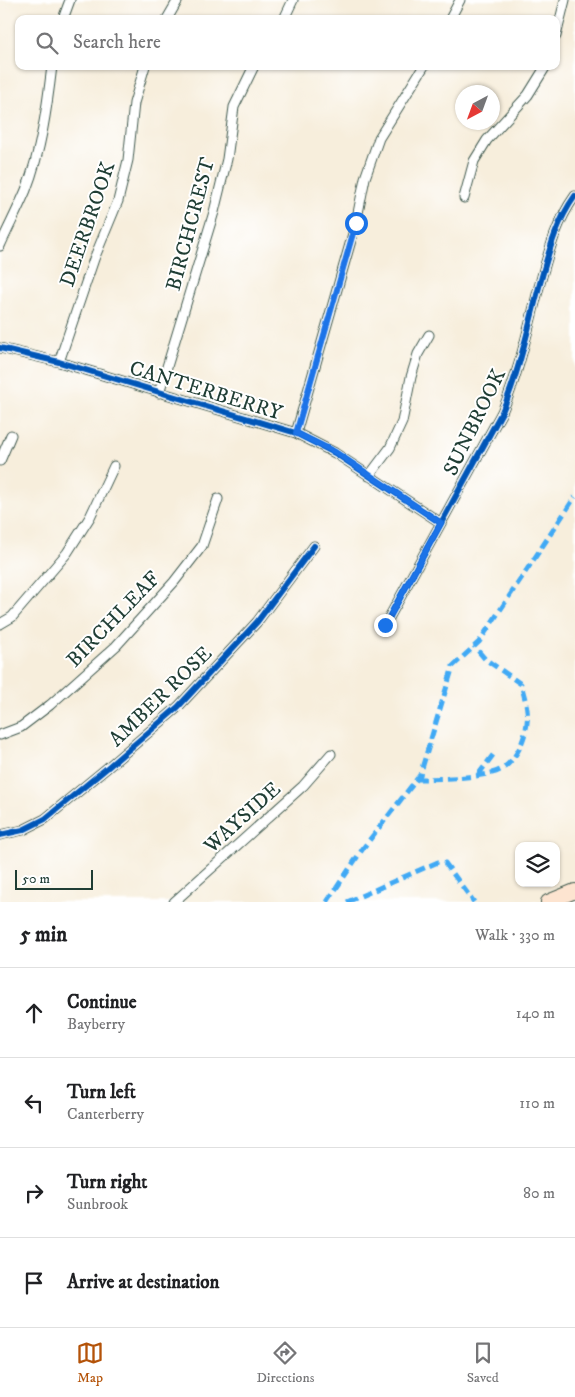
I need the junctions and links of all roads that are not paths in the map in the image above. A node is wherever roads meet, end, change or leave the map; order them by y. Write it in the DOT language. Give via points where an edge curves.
graph roads {
  1 [pos="70,0"];
  2 [pos="178,0"];
  3 [pos="293,0"];
  4 [pos="460,0"];
  5 [pos="566,0"];
  6 [pos="64,15"];
  7 [pos="169,15"];
  8 [pos="286,15"];
  9 [pos="452,15"];
  10 [pos="560,22"];
  11 [pos="51,70"];
  12 [pos="144,70"];
  13 [pos="252,70"];
  14 [pos="422,70"];
  15 [pos="544,70"];
  16 [pos="575,196"];
  17 [pos="464,198"];
  18 [pos="0,246"];
  19 [pos="429,335"];
  20 [pos="0,348"];
  21 [pos="59,362"];
  22 [pos="159,393"];
  23 [pos="296,433"];
  24 [pos="11,435"];
  25 [pos="0,461"];
  26 [pos="114,466"];
  27 [pos="369,476"];
  28 [pos="218,499"];
  29 [pos="441,523"];
  30 [pos="314,546"];
  31 [pos="0,624"];
  32 [pos="385,625"];
  33 [pos="0,735"];
  34 [pos="331,754"];
  35 [pos="0,835"];
  36 [pos="575,891"];
  37 [pos="174,902"];
  38 [pos="548,902"];
  1 -- 6 [label="street"];
  2 -- 7 [label="street"];
  3 -- 8 [label="street"];
  4 -- 9 [label="street"];
  5 -- 10 [label="street"];
  11 -- 18 [label="street" via="37,153 26,190"];
  12 -- 21 [label="street, DEERBROOK" via="134,103 128,160 118,201 94,259"];
  13 -- 22 [label="street, BIRCHCREST" via="234,107 227,159 214,212"];
  14 -- 23 [label="street" via="379,138"];
  15 -- 17 [label="street" via="528,95 487,140 474,161"];
  16 -- 29 [label="street, SUNBROOK" via="554,235 511,391"];
  19 -- 27 [label="street" via="418,354 402,422 390,448"];
  20 -- 21 [label="street, CANTERBERRY"];
  21 -- 22 [label="street, CANTERBERRY"];
  22 -- 23 [label="street, CANTERBERRY"];
  23 -- 27 [label="street, CANTERBERRY" via="335,452"];
  24 -- 25 [label="street"];
  26 -- 31 [label="street" via="90,517 67,553 12,616"];
  27 -- 29 [label="street, CANTERBERRY"];
  28 -- 33 [label="street, BIRCHLEAF" via="202,546 116,646 50,705 21,727"];
  29 -- 32 [label="street, SUNBROOK"];
  30 -- 35 [label="street, AMBER ROSE" via="257,622 178,707 45,819 23,830"];
  34 -- 37 [label="street, WAYSIDE" via="303,786"];
  36 -- 38 [label="main road"];
}
